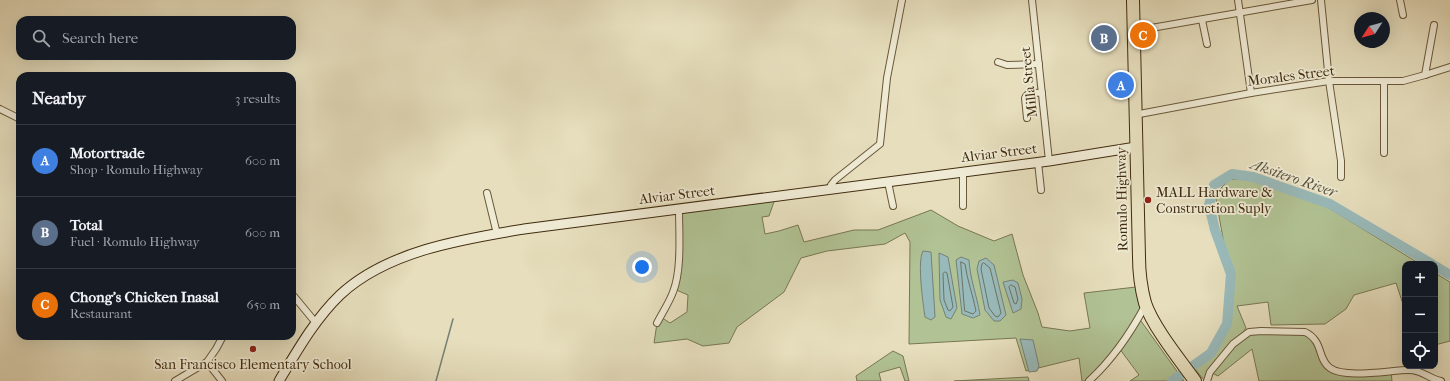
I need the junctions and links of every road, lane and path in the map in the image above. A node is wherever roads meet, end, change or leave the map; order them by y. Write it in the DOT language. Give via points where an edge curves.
graph roads {
  1 [pos="902,0"];
  2 [pos="1032,0"];
  3 [pos="1133,0"];
  4 [pos="1238,0"];
  5 [pos="1312,0"];
  6 [pos="1320,0"];
  7 [pos="1400,0"];
  8 [pos="1240,13"];
  9 [pos="1403,15"];
  10 [pos="1202,20"];
  11 [pos="1434,25"];
  12 [pos="1134,31"];
  13 [pos="1207,44"];
  14 [pos="998,62"];
  15 [pos="1039,64"];
  16 [pos="1450,67"];
  17 [pos="1425,75"];
  18 [pos="1329,81"];
  19 [pos="1384,82"];
  20 [pos="1042,93"];
  21 [pos="1251,93"];
  22 [pos="0,109"];
  23 [pos="1134,115"];
  24 [pos="16,117"];
  25 [pos="1027,118"];
  26 [pos="1136,147"];
  27 [pos="1384,153"];
  28 [pos="1050,161"];
  29 [pos="1038,162"];
  30 [pos="963,171"];
  31 [pos="1341,177"];
  32 [pos="888,182"];
  33 [pos="830,190"];
  34 [pos="1041,190"];
  35 [pos="487,194"];
  36 [pos="894,206"];
  37 [pos="964,206"];
  38 [pos="679,209"];
  39 [pos="497,234"];
  40 [pos="296,299"];
  41 [pos="1146,304"];
  42 [pos="316,323"];
  43 [pos="657,323"];
  44 [pos="221,340"];
  45 [pos="207,362"];
  46 [pos="175,381"];
  47 [pos="222,381"];
  48 [pos="279,381"];
  49 [pos="1089,381"];
  50 [pos="1195,381"];
  51 [pos="1207,381"];
  52 [pos="1441,381"];
  1 -- 33 [label="street" via="887,78 880,144 835,180"];
  2 -- 15 [label="street, Milla Street"];
  3 -- 12 [label="highway, Romulo Highway"];
  4 -- 8 [label="street"];
  5 -- 8 [label="street"];
  6 -- 18 [label="street"];
  7 -- 9 [label="street"];
  8 -- 10 [label="street"];
  8 -- 21 [label="street"];
  10 -- 12 [label="street"];
  10 -- 13 [label="street"];
  11 -- 17 [label="street"];
  12 -- 23 [label="highway, Romulo Highway"];
  14 -- 15 [label="street" via="1007,65"];
  15 -- 20 [label="street, Milla Street"];
  16 -- 17 [label="street, Morales Street"];
  17 -- 19 [label="street, Morales Street" via="1403,81"];
  18 -- 19 [label="street, Morales Street"];
  18 -- 21 [label="street, Morales Street"];
  18 -- 31 [label="street"];
  19 -- 27 [label="street"];
  20 -- 25 [label="street" via="1026,95"];
  20 -- 28 [label="street, Milla Street"];
  21 -- 23 [label="street, Morales Street"];
  22 -- 24 [label="street"];
  23 -- 26 [label="highway, Romulo Highway"];
  26 -- 28 [label="street, Alviar Street"];
  26 -- 41 [label="highway, Romulo Highway" via="1139,273"];
  28 -- 29 [label="street, Alviar Street"];
  29 -- 30 [label="street, Alviar Street"];
  29 -- 34 [label="street"];
  30 -- 32 [label="street, Alviar Street"];
  30 -- 37 [label="street"];
  32 -- 33 [label="street, Alviar Street"];
  32 -- 36 [label="street"];
  33 -- 38 [label="street, Alviar Street"];
  35 -- 39 [label="street"];
  38 -- 39 [label="street, Alviar Street"];
  38 -- 43 [label="street" via="676,281"];
  39 -- 42 [label="street, Alviar Street" via="427,250 384,264 341,294"];
  40 -- 42 [label="street"];
  41 -- 49 [label="street" via="1119,348"];
  41 -- 50 [label="highway, Romulo Highway" via="1158,327"];
  42 -- 48 [label="street, Alviar Street"];
  44 -- 45 [label="street"];
  45 -- 46 [label="street"];
  45 -- 47 [label="street"];
  51 -- 52 [label="street" via="1210,372 1233,344 1249,332 1261,331 1305,332 1311,335 1317,342 1324,362 1337,371 1351,373 1411,370"];
}
